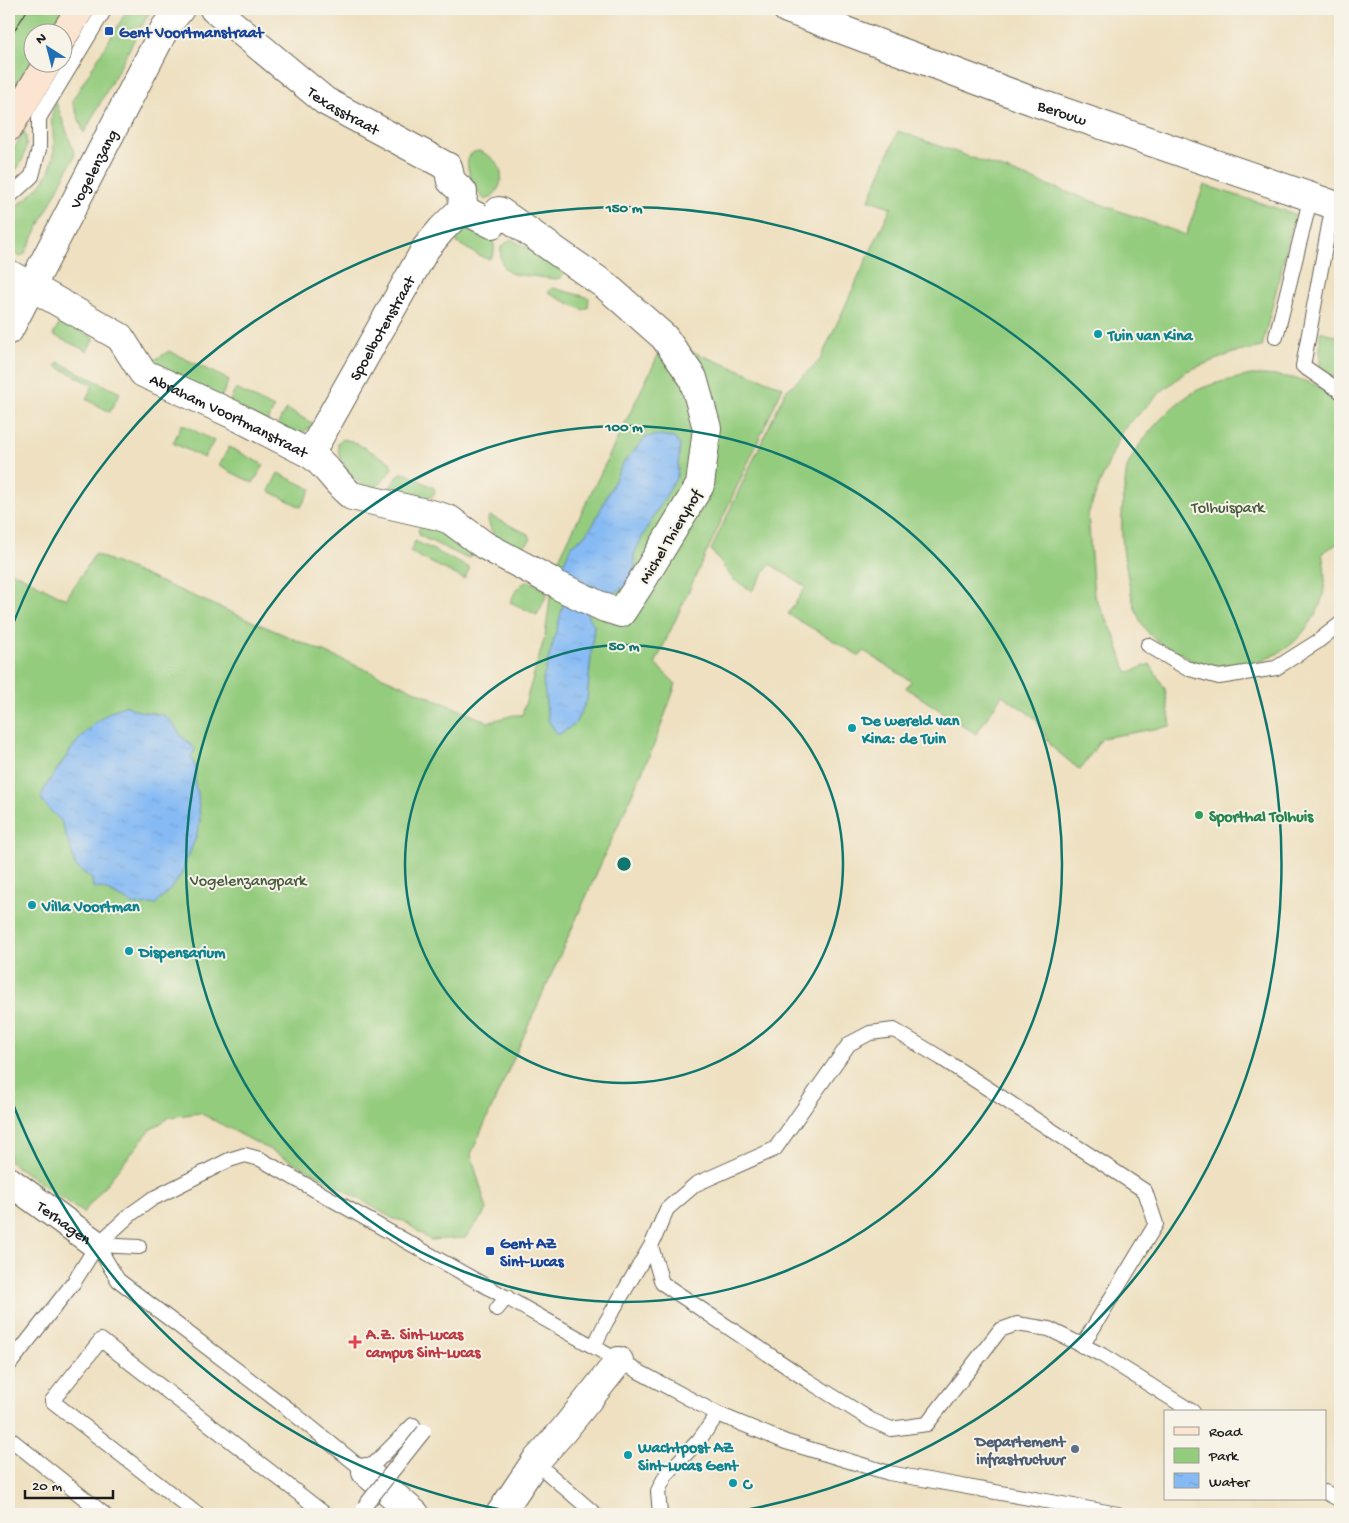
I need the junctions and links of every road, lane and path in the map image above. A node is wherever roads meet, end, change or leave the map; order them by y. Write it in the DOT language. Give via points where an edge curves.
graph roads {
  1 [pos="80,9"];
  2 [pos="105,9"];
  3 [pos="180,9"];
  4 [pos="214,9"];
  5 [pos="787,9"];
  6 [pos="72,22"];
  7 [pos="42,72"];
  8 [pos="9,128"];
  9 [pos="9,197"];
  10 [pos="1328,202"];
  11 [pos="462,209"];
  12 [pos="20,280"];
  13 [pos="9,330"];
  14 [pos="1276,337"];
  15 [pos="1340,391"];
  16 [pos="310,454"];
  17 [pos="352,496"];
  18 [pos="1340,624"];
  19 [pos="1148,645"];
  20 [pos="9,1181"];
  21 [pos="652,1244"];
  22 [pos="97,1245"];
  23 [pos="139,1247"];
  24 [pos="507,1297"];
  25 [pos="497,1309"];
  26 [pos="594,1346"];
  27 [pos="1082,1346"];
  28 [pos="618,1361"];
  29 [pos="9,1365"];
  30 [pos="1189,1410"];
  31 [pos="718,1414"];
  32 [pos="9,1438"];
  33 [pos="535,1462"];
  34 [pos="366,1472"];
  35 [pos="1326,1493"];
  36 [pos="1340,1500"];
  37 [pos="361,1510"];
  38 [pos="104,1514"];
  39 [pos="197,1514"];
  40 [pos="325,1514"];
  41 [pos="416,1514"];
  42 [pos="500,1514"];
  43 [pos="595,1514"];
  44 [pos="660,1514"];
  45 [pos="1118,1514"];
  1 -- 6 [label="main road"];
  2 -- 9 [label="lane" via="39,118 39,149 32,176"];
  3 -- 12 [label="street, Vogelenzang" via="165,28"];
  4 -- 11 [label="street, Texasstraat" via="325,101 448,167 451,182 464,192"];
  5 -- 10 [label="street, Berouw" via="1035,102"];
  7 -- 8 [label="main road"];
  10 -- 14 [label="lane"];
  10 -- 15 [label="lane" via="1303,366"];
  11 -- 16 [label="street, Spoelbotenstraat" via="426,248"];
  11 -- 17 [label="street, Michel Thieryhof" via="492,224 499,211 606,286 664,337 693,378 707,428 700,485 620,613 556,584 484,545 450,520"];
  12 -- 13 [label="street, Vogelenzang"];
  12 -- 16 [label="street, Abraham Voortmanstraat" via="120,337 143,373"];
  16 -- 17 [label="street, Abraham Voortmanstraat" via="320,460 342,489"];
  18 -- 19 [label="lane" via="1276,668 1219,677 1186,668"];
  20 -- 22 [label="street, Terhagen"];
  21 -- 26 [label="lane"];
  21 -- 27 [label="lane" via="662,1282 807,1380 871,1420 892,1429 927,1424 1000,1330 1017,1324 1049,1329"];
  21 -- 27 [label="lane" via="667,1209 696,1184 775,1149 849,1044 870,1033 894,1030 1145,1191 1156,1224"];
  22 -- 23 [label="lane"];
  22 -- 24 [label="lane" via="152,1199 245,1155 260,1159"];
  22 -- 29 [label="lane" via="74,1282"];
  22 -- 34 [label="lane" via="118,1280"];
  24 -- 25 [label="lane"];
  24 -- 26 [label="lane"];
  26 -- 28 [label="lane"];
  27 -- 30 [label="lane" via="1102,1355"];
  28 -- 31 [label="lane"];
  28 -- 33 [label="street"];
  31 -- 44 [label="lane" via="699,1440 666,1474 658,1491"];
  31 -- 45 [label="lane" via="786,1442 889,1473"];
  32 -- 38 [label="lane"];
  33 -- 42 [label="street"];
  33 -- 43 [label="lane"];
  34 -- 37 [label="lane, bridge" via="418,1428"];
  34 -- 41 [label="street"];
  35 -- 36 [label="lane"];
  39 -- 40 [label="lane" via="52,1401 101,1340"];
}
